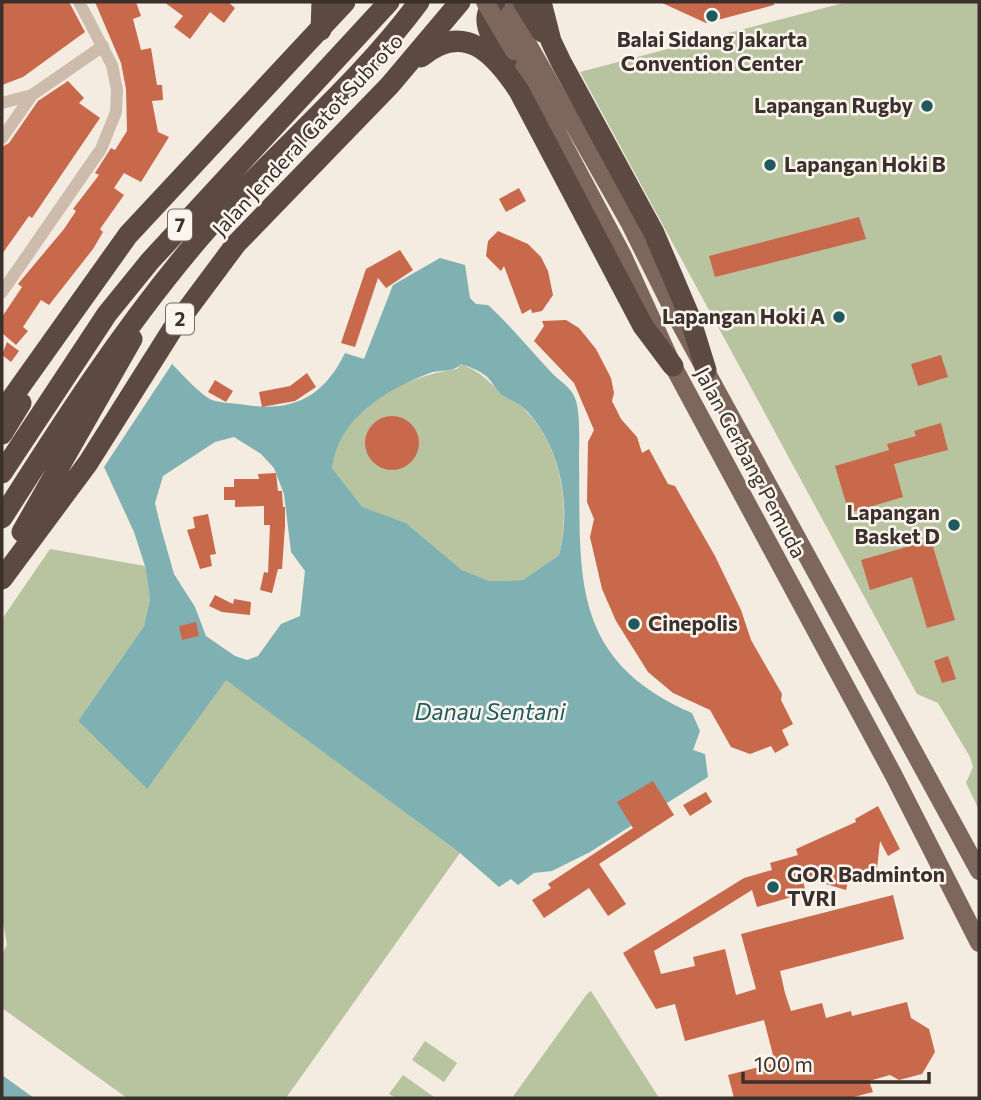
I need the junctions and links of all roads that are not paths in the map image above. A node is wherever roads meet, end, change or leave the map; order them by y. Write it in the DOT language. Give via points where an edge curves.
graph roads {
  1 [pos="79,2"];
  2 [pos="322,2"];
  3 [pos="345,2"];
  4 [pos="389,2"];
  5 [pos="419,2"];
  6 [pos="460,2"];
  7 [pos="485,2"];
  8 [pos="495,2"];
  9 [pos="504,2"];
  10 [pos="523,2"];
  11 [pos="541,2"];
  12 [pos="321,30"];
  13 [pos="103,46"];
  14 [pos="522,47"];
  15 [pos="561,62"];
  16 [pos="390,85"];
  17 [pos="519,91"];
  18 [pos="32,95"];
  19 [pos="2,103"];
  20 [pos="2,138"];
  21 [pos="2,292"];
  22 [pos="147,304"];
  23 [pos="43,354"];
  24 [pos="673,366"];
  25 [pos="706,370"];
  26 [pos="2,412"];
  27 [pos="2,434"];
  28 [pos="2,473"];
  29 [pos="2,518"];
  30 [pos="2,567"];
  31 [pos="2,579"];
  32 [pos="979,871"];
  33 [pos="979,943"];
  1 -- 13 [label="street"];
  2 -- 12 [label="highway"];
  3 -- 12 [label="highway"];
  4 -- 28 [label="highway, 7" via="150,261 107,314"];
  5 -- 22 [label="highway, 7" via="239,195"];
  6 -- 16 [label="highway, Jalan Jenderal Gatot Subroto / 2"];
  7 -- 14 [label="main road, Jalan Gerbang Pemuda, bridge"];
  8 -- 17 [label="highway" via="486,24"];
  9 -- 14 [label="main road, Jalan Gerbang Pemuda"];
  10 -- 15 [label="highway"];
  11 -- 15 [label="highway"];
  12 -- 23 [label="highway" via="128,235"];
  13 -- 18 [label="street"];
  13 -- 21 [label="street" via="117,90 111,130"];
  14 -- 24 [label="main road, Jalan Gerbang Pemuda"];
  14 -- 25 [label="main road, Jalan Gerbang Pemuda"];
  15 -- 25 [label="highway" via="654,233 689,315"];
  16 -- 17 [label="highway" via="428,51 463,43 493,55"];
  16 -- 31 [label="highway, Jalan Jenderal Gatot Subroto / 2" via="236,244 172,330 88,463"];
  17 -- 24 [label="highway" via="643,326"];
  18 -- 19 [label="street"];
  18 -- 20 [label="street"];
  22 -- 29 [label="highway, 7" via="96,370"];
  22 -- 30 [label="highway" via="126,352"];
  23 -- 26 [label="highway"];
  23 -- 27 [label="highway"];
  24 -- 33 [label="main road, Jalan Gerbang Pemuda"];
  25 -- 32 [label="main road, Jalan Gerbang Pemuda"];
}
